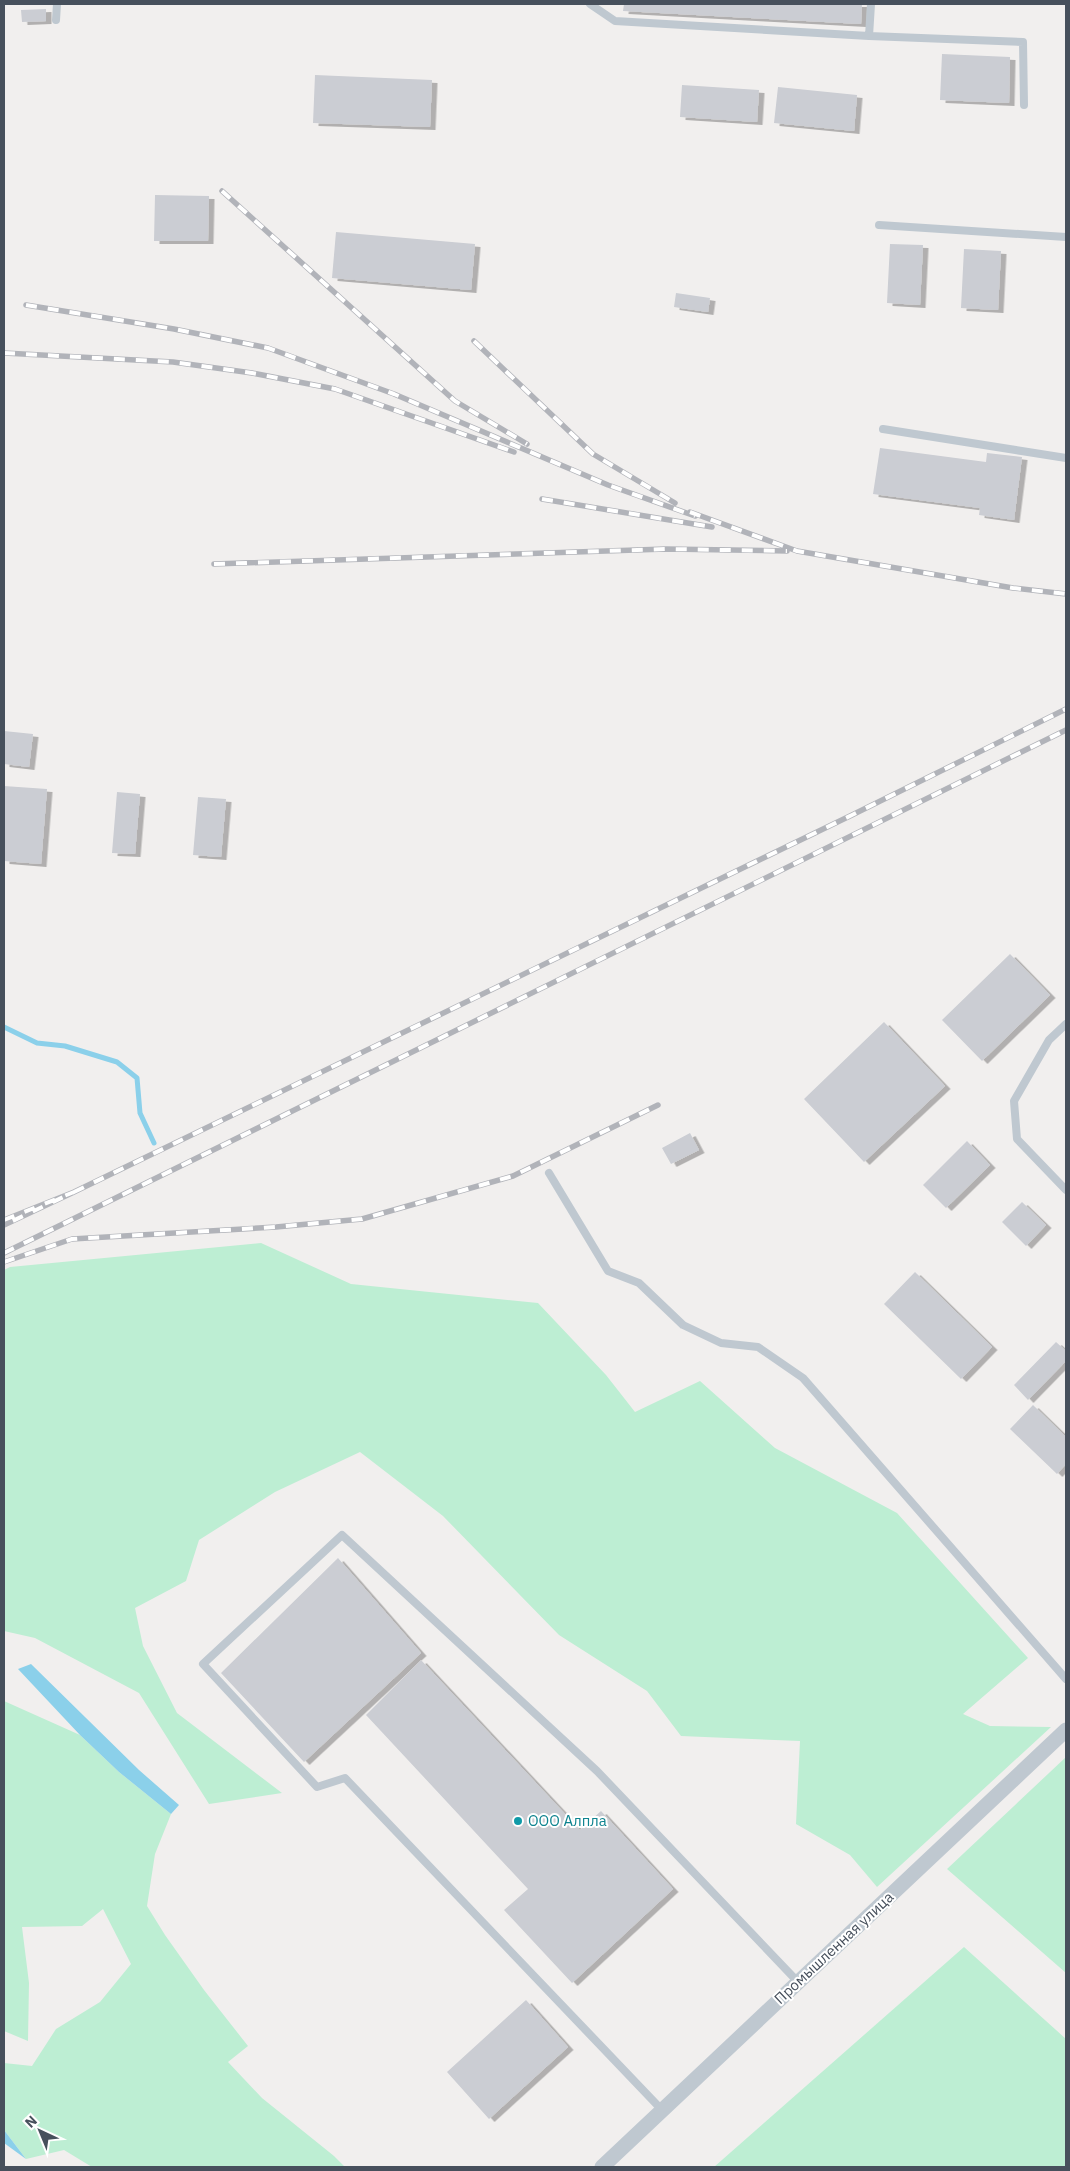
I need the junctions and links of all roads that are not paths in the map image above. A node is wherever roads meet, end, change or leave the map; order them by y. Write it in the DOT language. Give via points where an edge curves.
graph roads {
  1 [pos="57,4"];
  2 [pos="590,4"];
  3 [pos="871,4"];
  4 [pos="56,20"];
  5 [pos="869,36"];
  6 [pos="1024,105"];
  7 [pos="879,226"];
  8 [pos="1066,237"];
  9 [pos="883,429"];
  10 [pos="1066,458"];
  11 [pos="1066,1024"];
  12 [pos="549,1173"];
  13 [pos="1066,1190"];
  14 [pos="1066,1679"];
  15 [pos="1066,1730"];
  16 [pos="798,1982"];
  17 [pos="662,2110"];
  18 [pos="602,2167"];
  1 -- 4 [label="lane"];
  2 -- 5 [label="lane" via="615,20"];
  3 -- 5 [label="lane"];
  5 -- 6 [label="lane" via="1023,42"];
  7 -- 8 [label="lane"];
  9 -- 10 [label="lane"];
  11 -- 13 [label="lane" via="1049,1040 1014,1101 1017,1139"];
  12 -- 14 [label="lane" via="608,1271 638,1283 683,1325 721,1343 758,1347 803,1378"];
  15 -- 16 [label="street, Промышленная улица"];
  16 -- 17 [label="street, Промышленная улица"];
  16 -- 17 [label="lane" via="597,1770 342,1535 203,1664 317,1787 345,1778"];
  17 -- 18 [label="street, Промышленная улица"];
}
